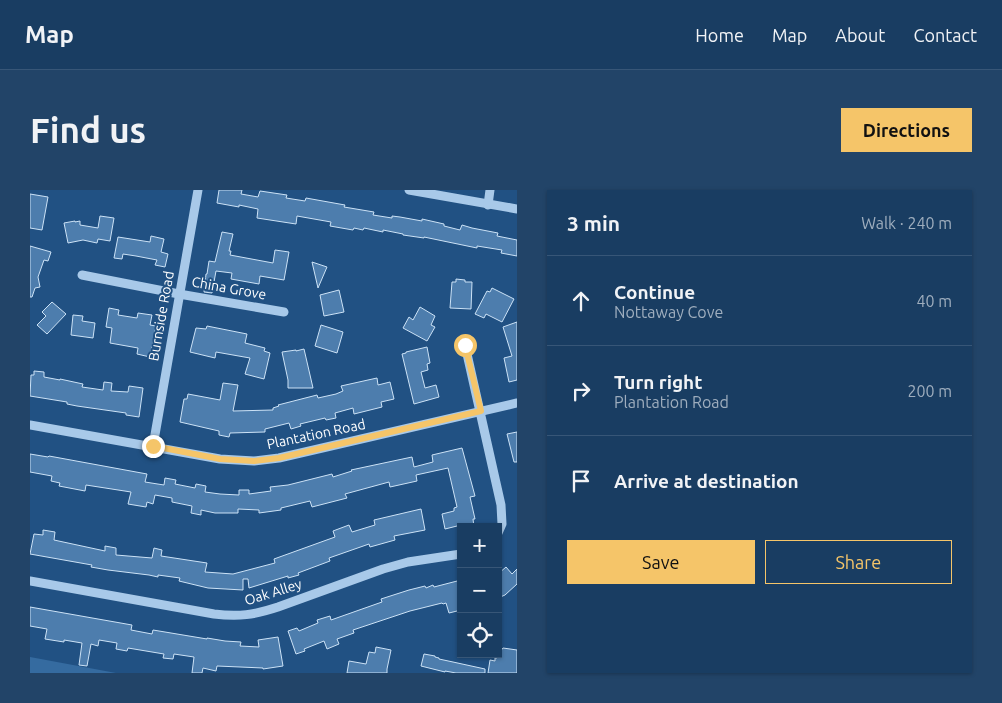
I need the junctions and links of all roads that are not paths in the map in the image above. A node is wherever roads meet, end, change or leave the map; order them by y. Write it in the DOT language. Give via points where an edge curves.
graph roads {
  1 [pos="198,190"];
  2 [pos="409,190"];
  3 [pos="490,190"];
  4 [pos="488,205"];
  5 [pos="517,210"];
  6 [pos="82,275"];
  7 [pos="179,294"];
  8 [pos="284,312"];
  9 [pos="465,345"];
  10 [pos="517,403"];
  11 [pos="481,411"];
  12 [pos="30,425"];
  13 [pos="153,446"];
  14 [pos="502,523"];
  15 [pos="457,555"];
  16 [pos="30,581"];
  1 -- 7 [label="street, Burnside Road"];
  2 -- 4 [label="street"];
  3 -- 4 [label="street"];
  4 -- 5 [label="street"];
  6 -- 7 [label="street, China Grove"];
  7 -- 8 [label="street, China Grove"];
  7 -- 13 [label="street, Burnside Road"];
  9 -- 11 [label="street"];
  10 -- 11 [label="street, Plantation Road"];
  11 -- 13 [label="street, Plantation Road" via="254,461 220,459"];
  11 -- 14 [label="street"];
  12 -- 13 [label="street, Plantation Road"];
  15 -- 16 [label="street, Oak Alley" via="383,569 248,616 214,614"];
}
